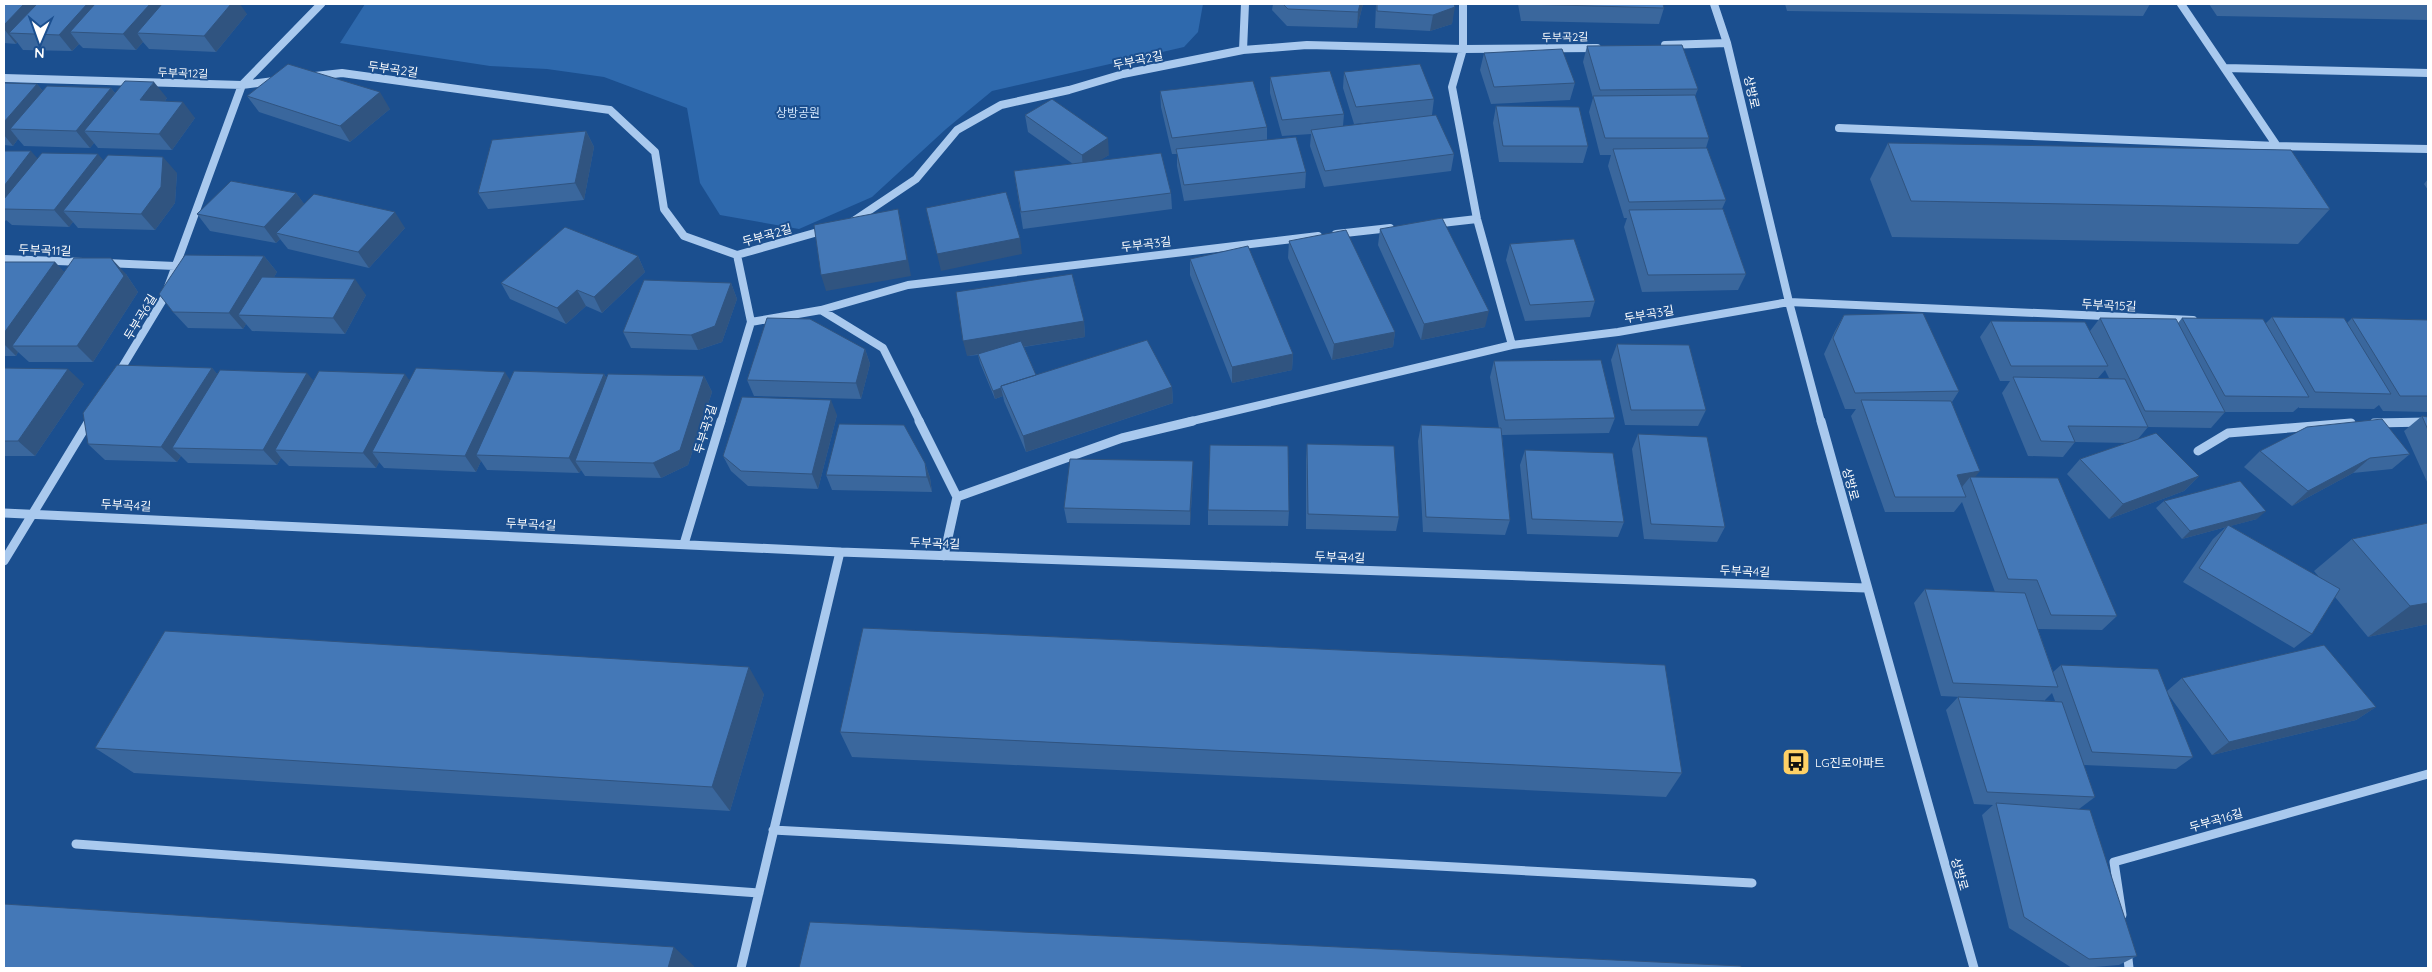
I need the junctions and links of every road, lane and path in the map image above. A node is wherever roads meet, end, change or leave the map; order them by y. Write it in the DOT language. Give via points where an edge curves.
graph roads {
  1 [pos="321,4"];
  2 [pos="1245,4"];
  3 [pos="1463,4"];
  4 [pos="1714,4"];
  5 [pos="2181,4"];
  6 [pos="1727,43"];
  7 [pos="1659,46"];
  8 [pos="1610,48"];
  9 [pos="1463,49"];
  10 [pos="1243,50"];
  11 [pos="2225,68"];
  12 [pos="2428,73"];
  13 [pos="4,78"];
  14 [pos="306,78"];
  15 [pos="279,81"];
  16 [pos="242,85"];
  17 [pos="1839,128"];
  18 [pos="2277,146"];
  19 [pos="2428,149"];
  20 [pos="1477,219"];
  21 [pos="1428,224"];
  22 [pos="840,226"];
  23 [pos="1398,227"];
  24 [pos="831,229"];
  25 [pos="737,255"];
  26 [pos="4,259"];
  27 [pos="90,263"];
  28 [pos="99,263"];
  29 [pos="175,266"];
  30 [pos="1789,302"];
  31 [pos="821,310"];
  32 [pos="2198,320"];
  33 [pos="751,322"];
  34 [pos="1512,345"];
  35 [pos="114,381"];
  36 [pos="94,414"];
  37 [pos="2428,422"];
  38 [pos="2198,451"];
  39 [pos="957,497"];
  40 [pos="4,512"];
  41 [pos="32,514"];
  42 [pos="684,544"];
  43 [pos="840,552"];
  44 [pos="944,556"];
  45 [pos="4,561"];
  46 [pos="1866,588"];
  47 [pos="2428,774"];
  48 [pos="773,830"];
  49 [pos="76,844"];
  50 [pos="1752,883"];
  51 [pos="759,892"];
  52 [pos="741,968"];
  53 [pos="1974,968"];
  54 [pos="2129,968"];
  1 -- 16 [label="street, 두부곡6길"];
  2 -- 10 [label="street"];
  3 -- 9 [label="street"];
  4 -- 6 [label="street, 상방로"];
  5 -- 11 [label="street"];
  6 -- 7 [label="street"];
  6 -- 30 [label="street, 상방로"];
  8 -- 9 [label="street, 두부곡2길"];
  9 -- 10 [label="street, 두부곡2길" via="1307,45"];
  9 -- 20 [label="street" via="1452,87"];
  10 -- 22 [label="street, 두부곡2길" via="1123,74 1001,105 957,130 916,179 850,224"];
  11 -- 12 [label="street"];
  11 -- 18 [label="street"];
  13 -- 16 [label="street, 두부곡12길"];
  14 -- 25 [label="street, 두부곡2길" via="342,73 610,110 655,152 664,209 684,236"];
  15 -- 16 [label="street"];
  16 -- 29 [label="street, 두부곡6길"];
  17 -- 18 [label="street"];
  18 -- 19 [label="street"];
  20 -- 21 [label="street"];
  20 -- 34 [label="street"];
  23 -- 31 [label="street, 두부곡3길" via="908,285"];
  24 -- 25 [label="street, 두부곡2길"];
  25 -- 33 [label="street, 두부곡3길"];
  26 -- 27 [label="street, 두부곡11길"];
  28 -- 29 [label="street"];
  29 -- 35 [label="street, 두부곡6길" via="164,298"];
  30 -- 32 [label="street, 두부곡15길"];
  30 -- 34 [label="street, 두부곡3길" via="1618,332"];
  30 -- 46 [label="street, 상방로"];
  31 -- 33 [label="street, 두부곡3길"];
  31 -- 39 [label="street" via="884,348"];
  33 -- 42 [label="street, 두부곡3길"];
  34 -- 39 [label="street, 두부곡3길" via="1122,438"];
  36 -- 41 [label="street"];
  37 -- 38 [label="street" via="2335,423 2228,433"];
  39 -- 44 [label="street"];
  40 -- 41 [label="street, 두부곡4길"];
  41 -- 42 [label="street, 두부곡4길"];
  41 -- 45 [label="street"];
  42 -- 43 [label="street, 두부곡4길"];
  43 -- 44 [label="street, 두부곡4길"];
  43 -- 48 [label="street"];
  44 -- 46 [label="street, 두부곡4길"];
  46 -- 53 [label="street, 상방로"];
  47 -- 54 [label="street, 두부곡16길" via="2114,862"];
  48 -- 50 [label="street"];
  48 -- 51 [label="street"];
  49 -- 51 [label="street"];
  51 -- 52 [label="street"];
}
